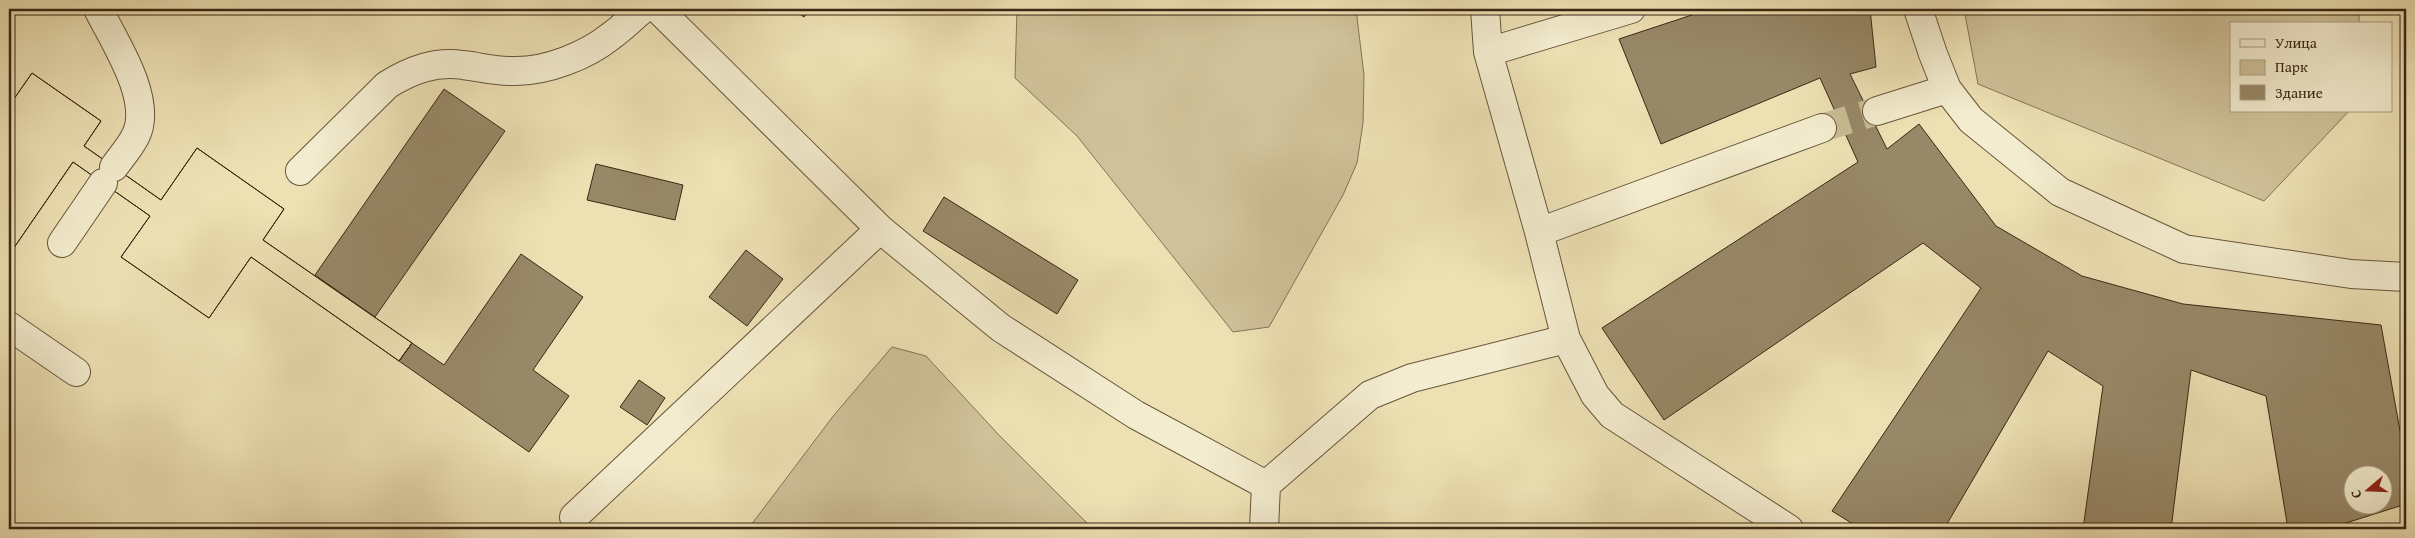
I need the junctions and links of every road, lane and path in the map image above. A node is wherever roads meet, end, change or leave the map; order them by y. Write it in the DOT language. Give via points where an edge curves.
graph roads {
  1 [pos="98,9"];
  2 [pos="643,9"];
  3 [pos="658,9"];
  4 [pos="1486,9"];
  5 [pos="1631,9"];
  6 [pos="1918,9"];
  7 [pos="1488,52"];
  8 [pos="1948,89"];
  9 [pos="1877,110"];
  10 [pos="1822,128"];
  11 [pos="300,171"];
  12 [pos="880,229"];
  13 [pos="1539,232"];
  14 [pos="62,243"];
  15 [pos="2406,277"];
  16 [pos="9,326"];
  17 [pos="1566,339"];
  18 [pos="76,372"];
  19 [pos="1266,484"];
  20 [pos="574,517"];
  21 [pos="1264,529"];
  22 [pos="1789,529"];
  1 -- 14 [label="lane" via="134,82 140,120 137,135"];
  2 -- 11 [label="lane" via="610,37 573,57 543,68 517,71 442,64 404,74 387,85"];
  3 -- 12 [label="lane"];
  4 -- 7 [label="lane"];
  5 -- 7 [label="lane"];
  6 -- 8 [label="lane" via="1932,54"];
  7 -- 13 [label="lane"];
  8 -- 9 [label="lane"];
  8 -- 15 [label="lane" via="1971,120 2060,192 2184,249 2351,274"];
  10 -- 13 [label="lane"];
  12 -- 19 [label="lane" via="1001,328 1136,415"];
  12 -- 20 [label="lane"];
  13 -- 17 [label="lane"];
  16 -- 18 [label="lane"];
  17 -- 19 [label="lane" via="1412,378 1370,395"];
  17 -- 22 [label="lane" via="1595,395 1612,415"];
  19 -- 21 [label="lane"];
}
